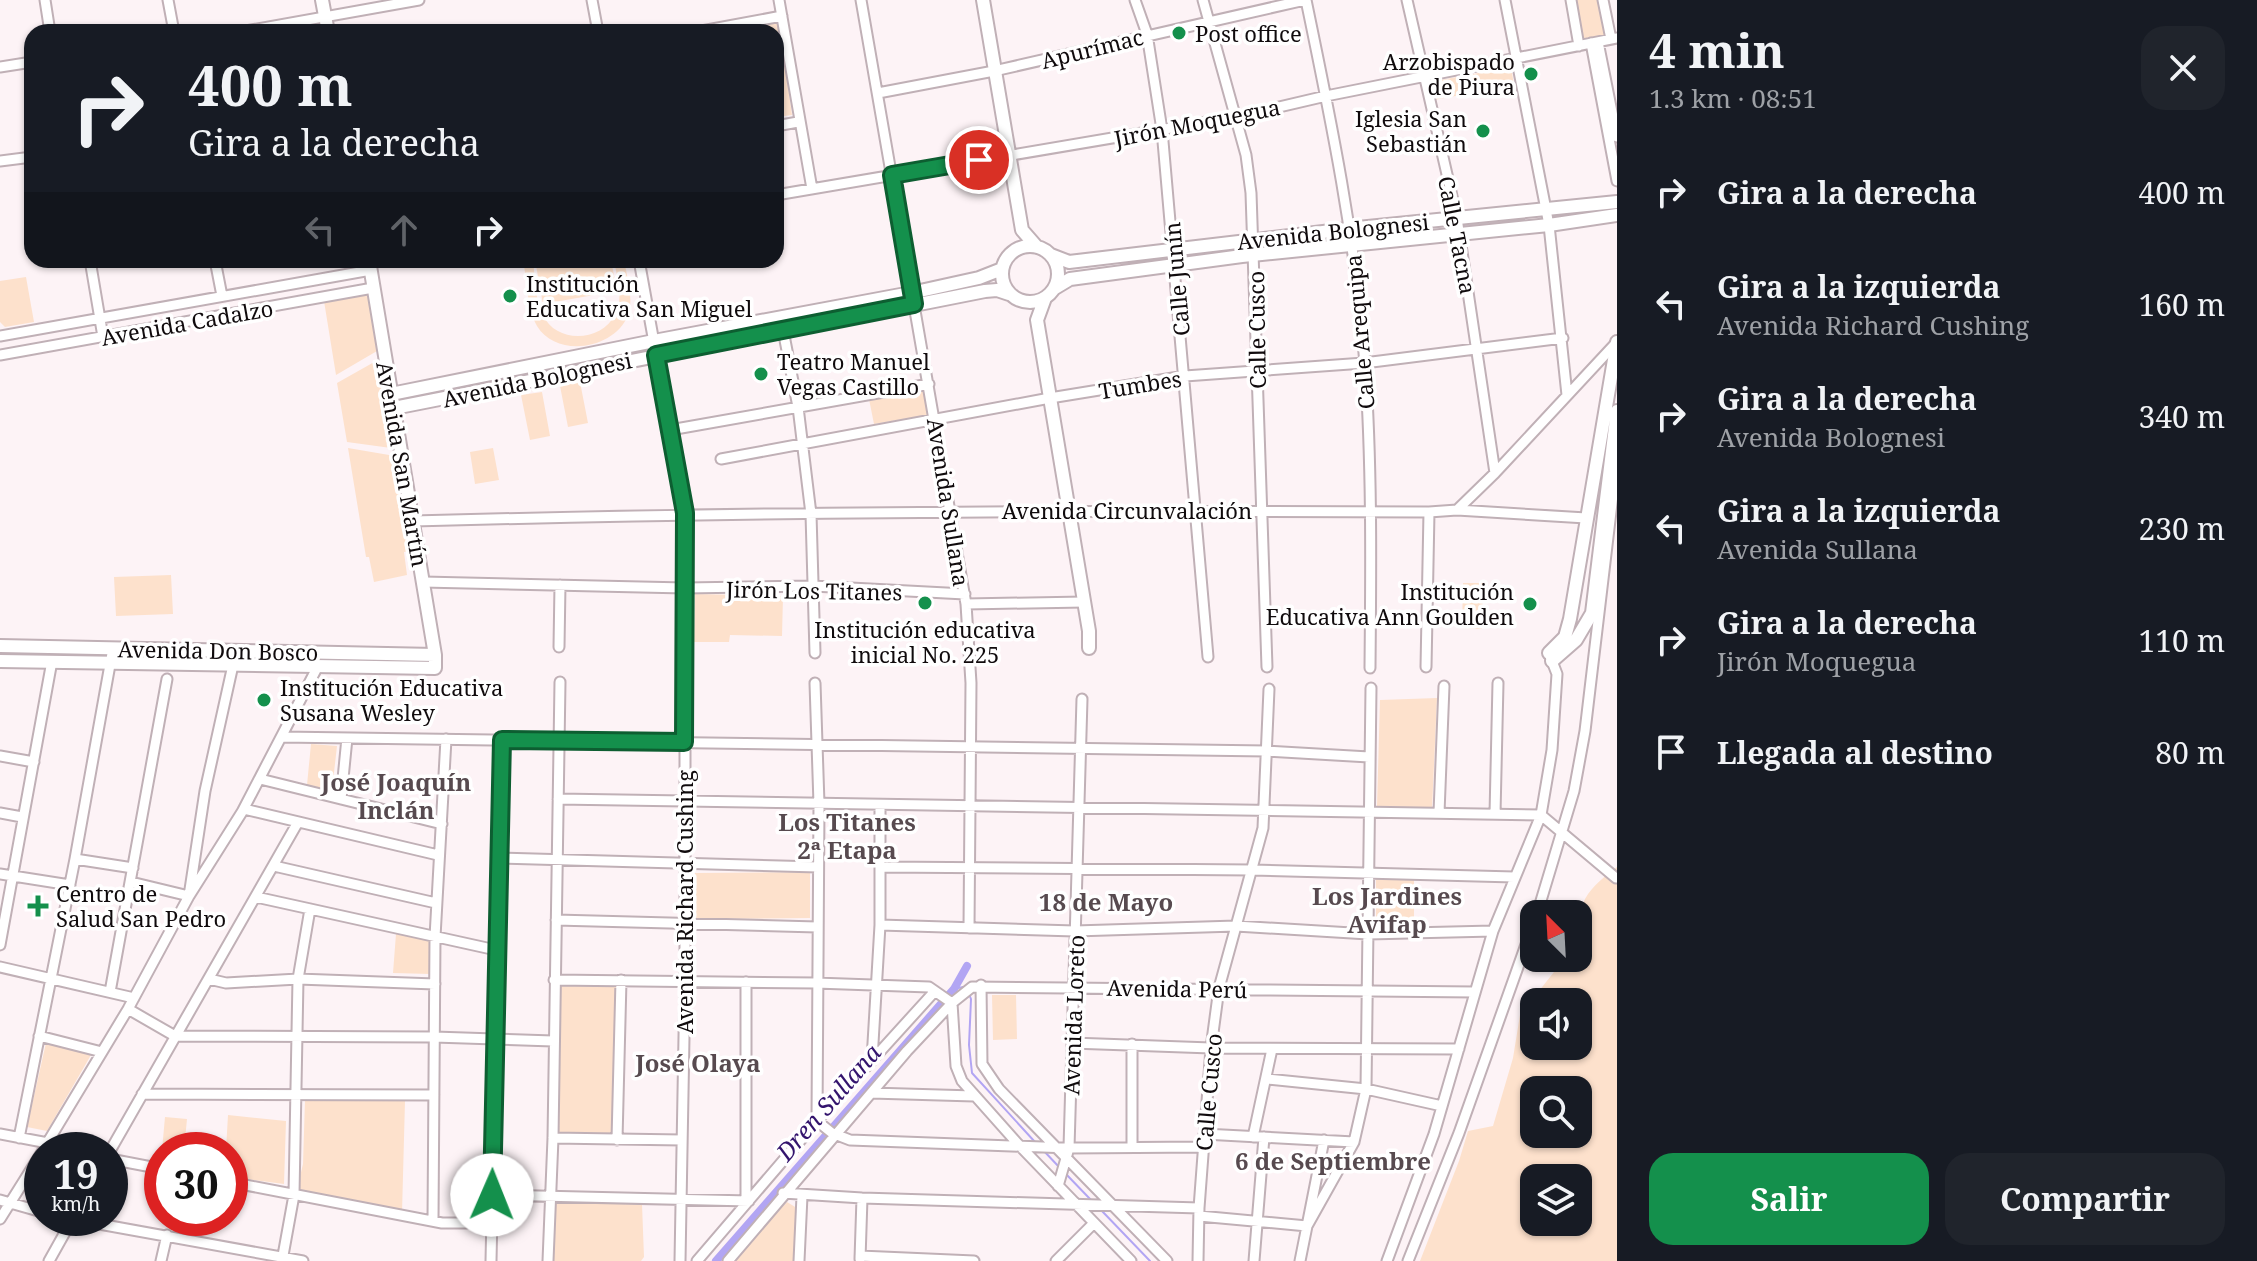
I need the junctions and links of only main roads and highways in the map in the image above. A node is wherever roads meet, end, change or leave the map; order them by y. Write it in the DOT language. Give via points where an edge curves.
graph roads {
  1 [pos="322,0"];
  2 [pos="983,0"];
  3 [pos="327,24"];
  4 [pos="1617,202"];
  5 [pos="1617,215"];
  6 [pos="1022,230"];
  7 [pos="1036,246"];
  8 [pos="1015,250"];
  9 [pos="1051,255"];
  10 [pos="370,268"];
  11 [pos="1002,269"];
  12 [pos="1055,288"];
  13 [pos="1014,298"];
  14 [pos="1045,298"];
  15 [pos="912,299"];
  16 [pos="1037,320"];
  17 [pos="1617,342"];
  18 [pos="391,394"];
  19 [pos="394,408"];
  20 [pos="1617,411"];
  21 [pos="0,646"];
  22 [pos="1089,648"];
  23 [pos="0,661"];
  24 [pos="435,662"];
  1 -- 3 [label="main road"];
  2 -- 6 [label="main road"];
  4 -- 9 [label="main road, Avenida Bolognesi" via="1069,262"];
  5 -- 12 [label="main road, Avenida Bolognesi" via="1254,255 1070,279"];
  6 -- 7 [label="main road"];
  6 -- 8 [label="main road"];
  7 -- 8 [label="main road"];
  7 -- 9 [label="main road"];
  8 -- 11 [label="main road"];
  9 -- 12 [label="main road" via="1058,271"];
  10 -- 18 [label="main road, Avenida San Martín"];
  11 -- 13 [label="main road" via="1002,282"];
  11 -- 15 [label="main road, Avenida Bolognesi"];
  12 -- 14 [label="main road"];
  13 -- 14 [label="main road" via="1033,303"];
  13 -- 15 [label="main road, Avenida Bolognesi" via="997,290"];
  13 -- 16 [label="main road"];
  14 -- 16 [label="main road"];
  15 -- 18 [label="main road, Avenida Bolognesi" via="654,341"];
  15 -- 19 [label="main road, Avenida Bolognesi"];
  16 -- 22 [label="main road"];
  17 -- 20 [label="main road" via="1567,631 1550,657 1576,640 1592,613"];
  18 -- 19 [label="main road, Avenida San Martín"];
  19 -- 24 [label="main road, Avenida San Martín"];
  21 -- 24 [label="main road, Avenida Don Bosco"];
  23 -- 24 [label="main road, Avenida Don Bosco" via="318,666"];
}
